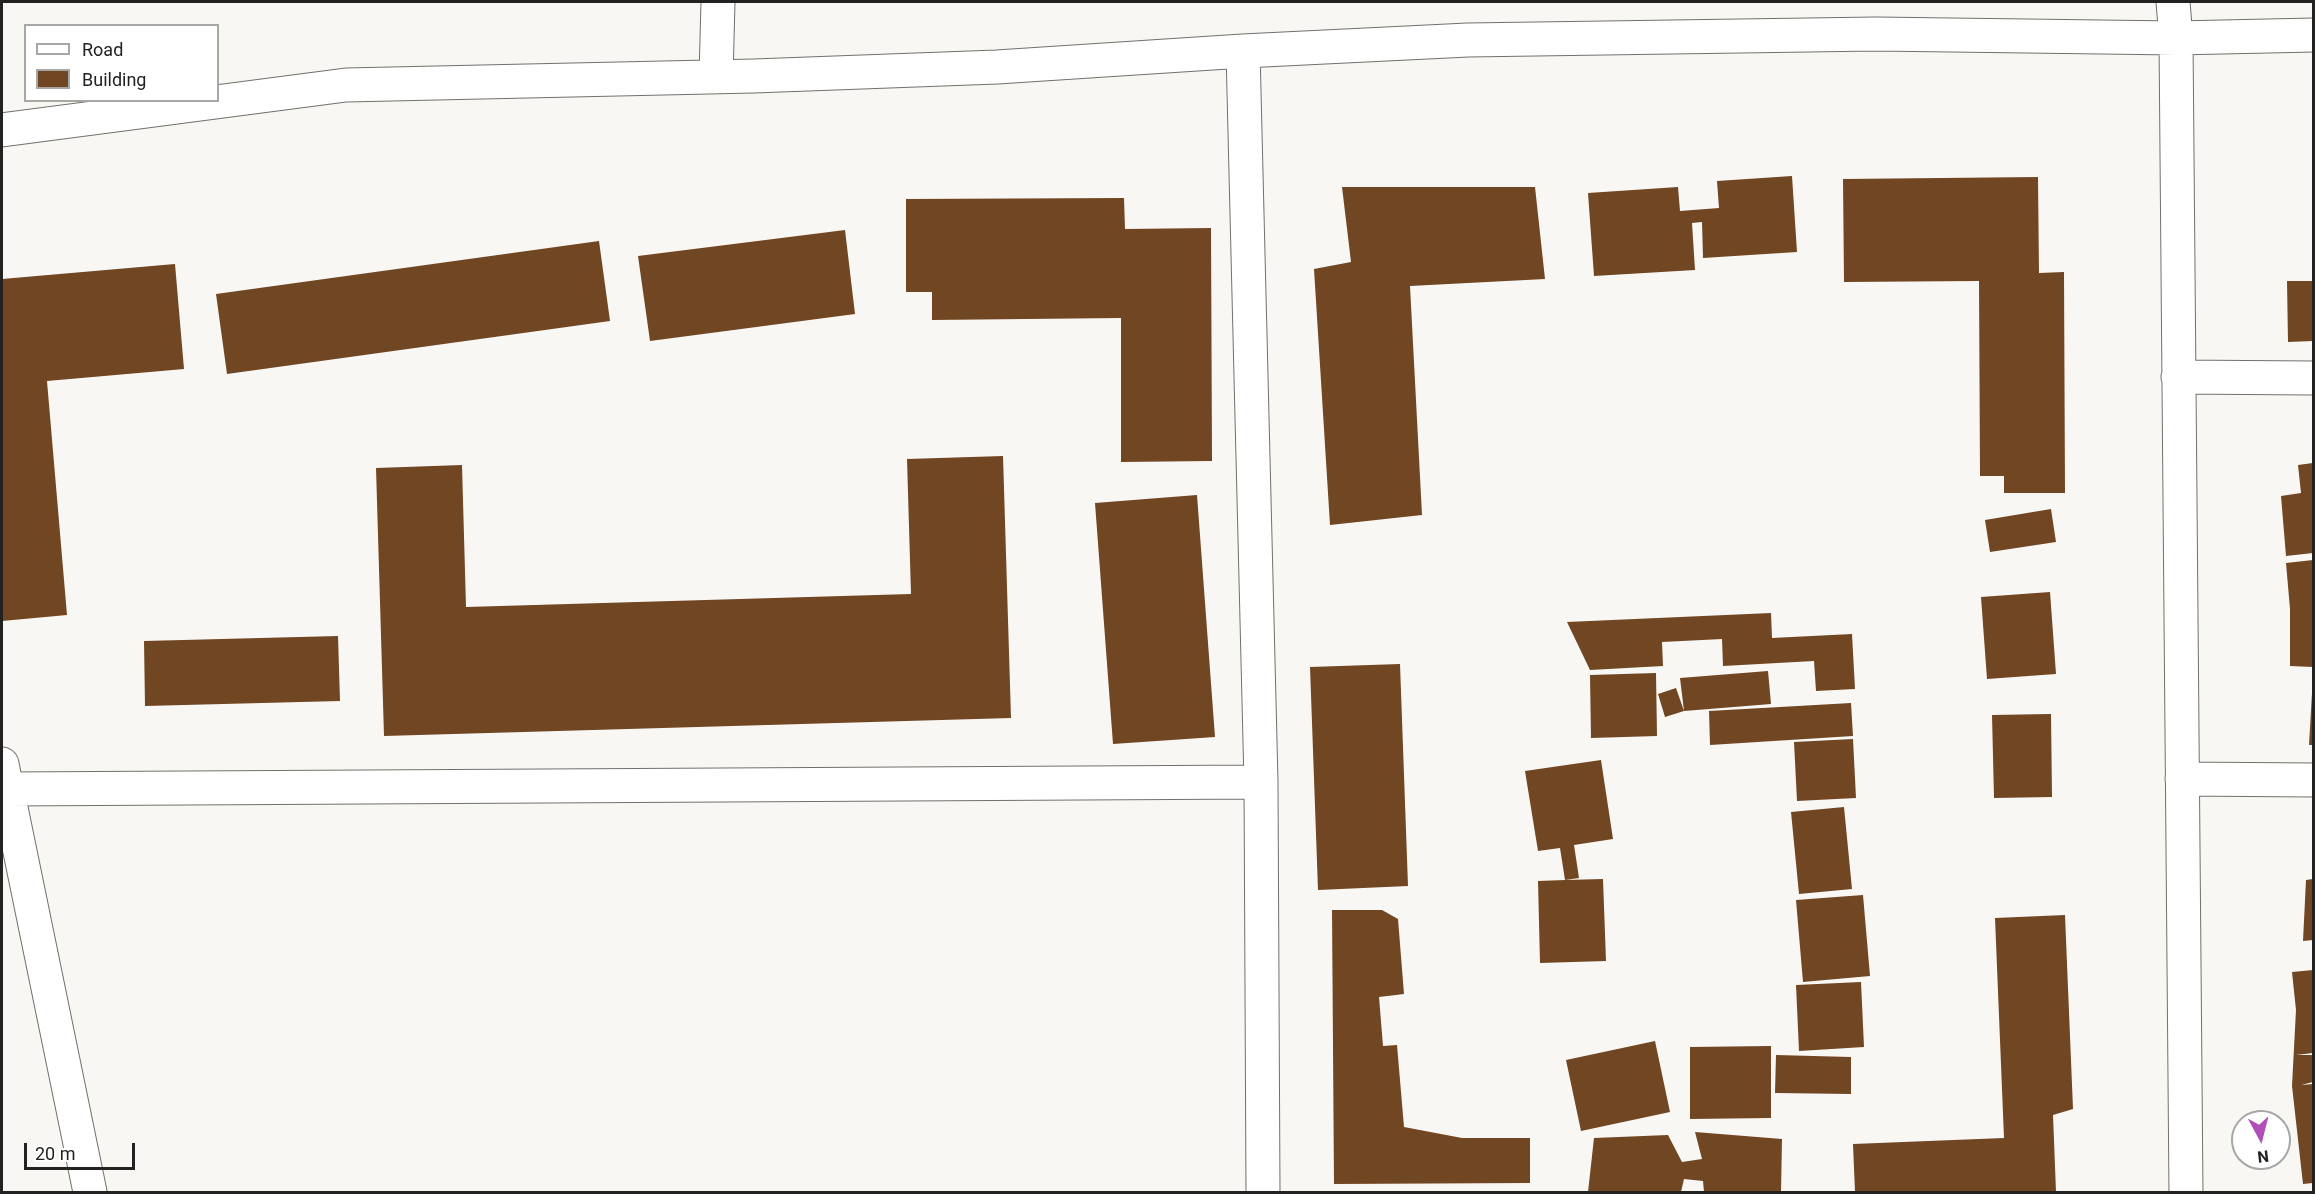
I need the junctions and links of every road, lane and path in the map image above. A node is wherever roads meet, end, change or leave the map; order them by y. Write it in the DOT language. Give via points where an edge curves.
graph roads {
  1 [pos="718,2"];
  2 [pos="2173,2"];
  3 [pos="2313,35"];
  4 [pos="2175,38"];
  5 [pos="1243,51"];
  6 [pos="716,77"];
  7 [pos="219,101"];
  8 [pos="213,102"];
  9 [pos="2,129"];
  10 [pos="2178,377"];
  11 [pos="2313,378"];
  12 [pos="4,777"];
  13 [pos="2182,779"];
  14 [pos="2313,780"];
  15 [pos="1261,782"];
  16 [pos="90,1192"];
  17 [pos="1263,1192"];
  18 [pos="2186,1192"];
  1 -- 6 [label="street"];
  2 -- 4 [label="street"];
  3 -- 4 [label="street"];
  4 -- 5 [label="street" via="1876,34 1468,40"];
  4 -- 10 [label="street"];
  5 -- 6 [label="street" via="997,68"];
  5 -- 15 [label="street"];
  6 -- 7 [label="street" via="346,85"];
  8 -- 9 [label="street"];
  10 -- 11 [label="street"];
  10 -- 13 [label="street"];
  12 -- 15 [label="street"];
  12 -- 16 [label="street"];
  13 -- 14 [label="street"];
  13 -- 18 [label="street"];
  15 -- 17 [label="street"];
}
